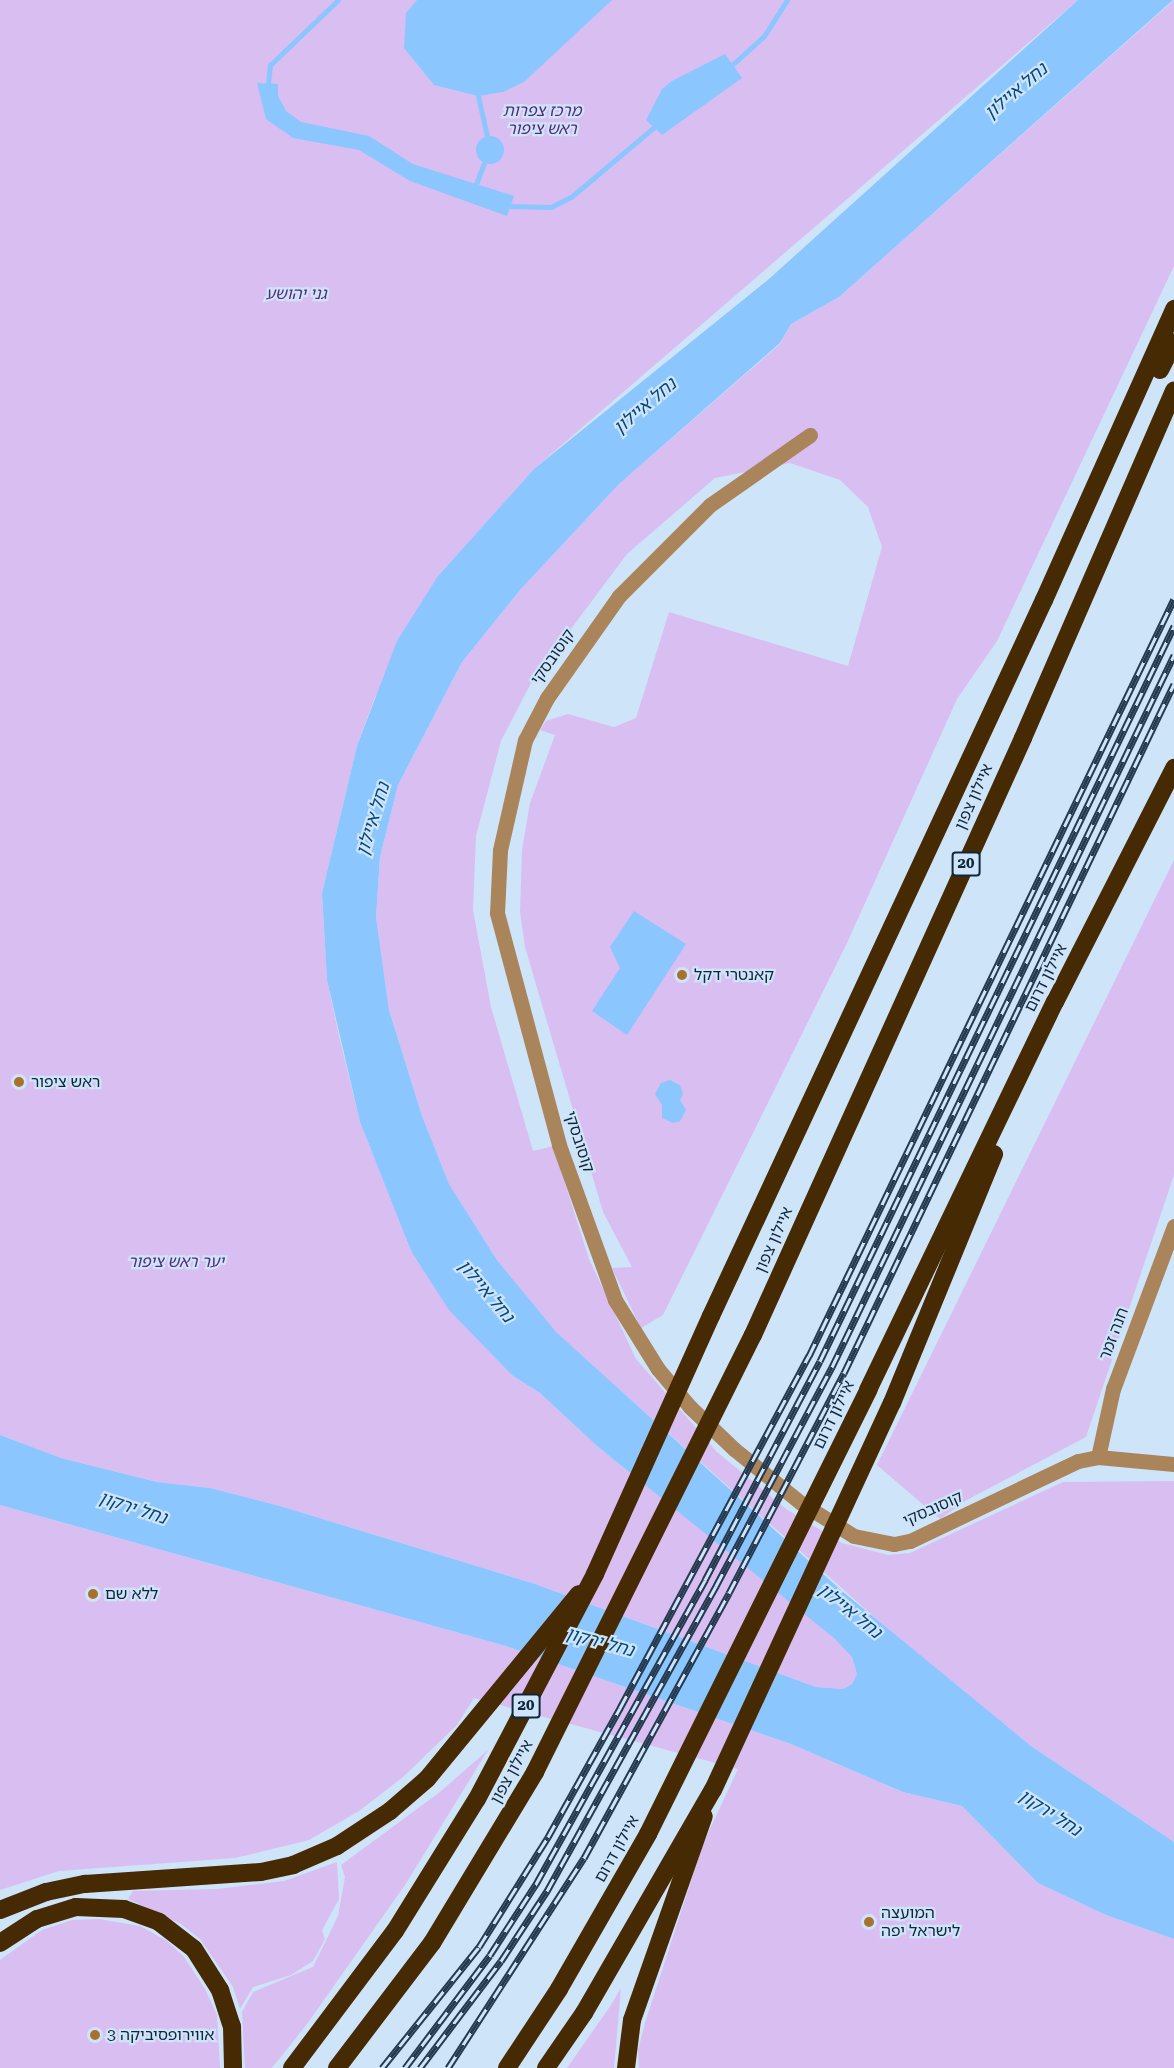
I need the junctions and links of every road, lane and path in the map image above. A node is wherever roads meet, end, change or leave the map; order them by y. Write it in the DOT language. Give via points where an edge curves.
graph roads {
  1 [pos="1174,309"];
  2 [pos="1174,342"];
  3 [pos="1174,390"];
  4 [pos="810,435"];
  5 [pos="1044,600"];
  6 [pos="1174,768"];
  7 [pos="1055,1002"];
  8 [pos="1174,1226"];
  9 [pos="1098,1457"];
  10 [pos="1174,1464"];
  11 [pos="595,1574"];
  12 [pos="713,1790"];
  13 [pos="0,1910"];
  14 [pos="0,1942"];
  15 [pos="233,2068"];
  16 [pos="292,2068"];
  17 [pos="338,2068"];
  18 [pos="507,2068"];
  19 [pos="546,2068"];
  20 [pos="626,2068"];
  1 -- 5 [label="highway"];
  2 -- 5 [label="highway"];
  3 -- 17 [label="highway, איילון צפון / 20, bridge" via="1023,738 753,1335 535,1772 432,1943"];
  4 -- 9 [label="street, קוסובסקי" via="710,505 619,596 547,698 525,740 500,850 497,913 553,1123 615,1300 641,1347 690,1407 734,1449 823,1519 854,1536 894,1544 938,1528 1057,1469"];
  5 -- 11 [label="highway, 20, bridge"];
  6 -- 7 [label="highway, איילון דרום"];
  7 -- 12 [label="highway, bridge" via="892,1403"];
  7 -- 18 [label="highway, איילון דרום, bridge" via="658,1815 559,1989"];
  8 -- 9 [label="street, חנה זמר" via="1113,1389"];
  9 -- 10 [label="street, קוסובסקי"];
  11 -- 13 [label="highway, bridge" via="447,1758 409,1797 337,1846 293,1865 261,1872 85,1884 46,1892"];
  11 -- 16 [label="highway, 20, bridge" via="477,1799 423,1888 365,1975"];
  12 -- 19 [label="highway, bridge" via="584,2013"];
  12 -- 20 [label="highway, bridge" via="637,2004 628,2035"];
  14 -- 15 [label="highway" via="37,1919 76,1907 124,1909 159,1922 194,1950 220,1990 232,2026"];
}
